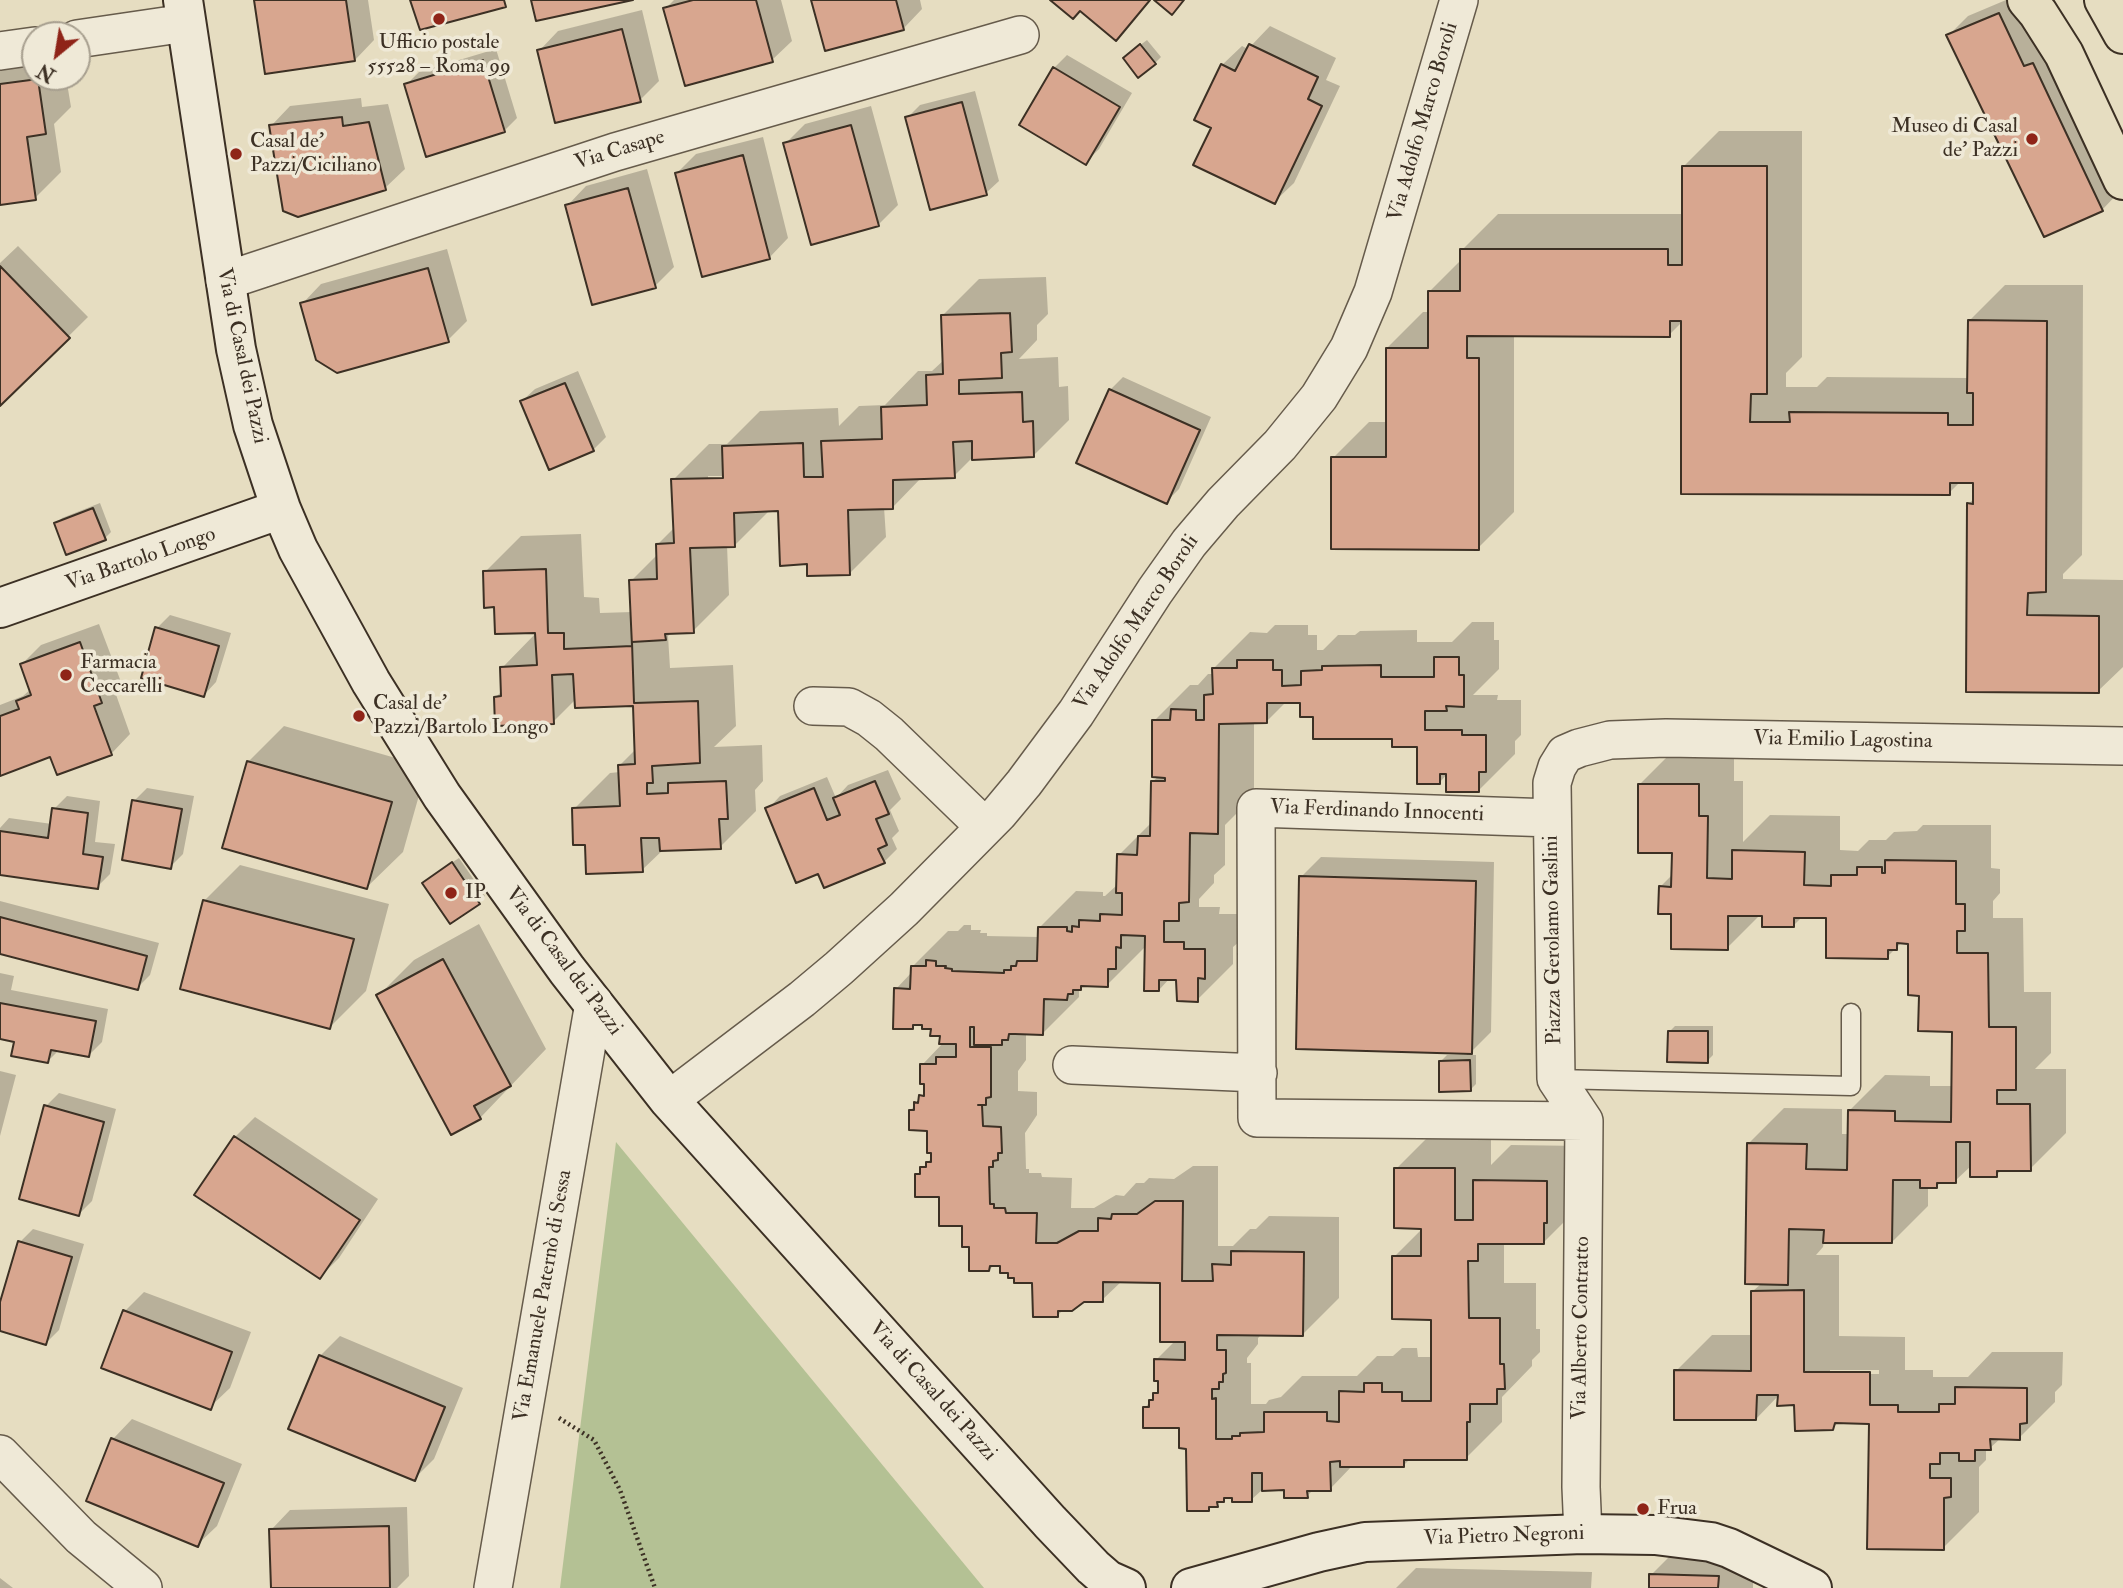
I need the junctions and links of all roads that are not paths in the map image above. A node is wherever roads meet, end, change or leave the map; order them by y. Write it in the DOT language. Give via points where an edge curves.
graph roads {
  1 [pos="1459,0"];
  2 [pos="2027,0"];
  3 [pos="2104,0"];
  4 [pos="185,11"];
  5 [pos="2123,34"];
  6 [pos="91,35"];
  7 [pos="1020,35"];
  8 [pos="21,48"];
  9 [pos="0,51"];
  10 [pos="2123,180"];
  11 [pos="225,281"];
  12 [pos="281,509"];
  13 [pos="0,608"];
  14 [pos="813,706"];
  15 [pos="2123,746"];
  16 [pos="1565,754"];
  17 [pos="1552,818"];
  18 [pos="985,827"];
  19 [pos="594,1003"];
  20 [pos="1851,1013"];
  21 [pos="1072,1065"];
  22 [pos="1258,1073"];
  23 [pos="1556,1079"];
  24 [pos="669,1100"];
  25 [pos="1584,1121"];
  26 [pos="0,1454"];
  27 [pos="1583,1534"];
  28 [pos="143,1588"];
  29 [pos="493,1588"];
  30 [pos="1126,1588"];
  31 [pos="1191,1588"];
  32 [pos="1812,1588"];
  1 -- 18 [label="street, Via Adolfo Marco Boroli" via="1380,273 1341,362 1287,437 1189,543 1070,722"];
  2 -- 10 [label="main road" via="2070,66"];
  3 -- 5 [label="main road"];
  4 -- 6 [label="street"];
  4 -- 11 [label="street, Via di Casal dei Pazzi"];
  7 -- 11 [label="street, Via Casape" via="615,152"];
  8 -- 9 [label="street"];
  11 -- 12 [label="street, Via di Casal dei Pazzi" via="245,394"];
  12 -- 13 [label="street, Via Bartolo Longo"];
  12 -- 19 [label="street, Via di Casal dei Pazzi" via="321,593 418,759"];
  14 -- 18 [label="street" via="838,705 869,718"];
  15 -- 16 [label="street, Via Emilio Lagostina" via="1640,738 1610,740"];
  16 -- 17 [label="street, Piazza Gerolamo Gaslini" via="1552,783"];
  17 -- 22 [label="street, Via Ferdinando Innocenti" via="1256,808"];
  17 -- 23 [label="street, Piazza Gerolamo Gaslini"];
  18 -- 24 [label="street, Via Adolfo Marco Boroli" via="839,968"];
  19 -- 24 [label="street, Via di Casal dei Pazzi"];
  19 -- 29 [label="street, Via Emanuele Paternò di Sessa"];
  20 -- 23 [label="lane" via="1851,1086"];
  21 -- 22 [label="street"];
  22 -- 25 [label="street, Via Ferdinando Innocenti" via="1258,1118"];
  23 -- 25 [label="street"];
  24 -- 30 [label="street, Via di Casal dei Pazzi" via="1086,1561"];
  25 -- 27 [label="street, Via Alberto Contratto"];
  26 -- 28 [label="street" via="81,1537"];
  27 -- 31 [label="street, Via Pietro Negroni" via="1366,1542"];
  27 -- 32 [label="street, Via Pietro Negroni" via="1711,1542"];
}
